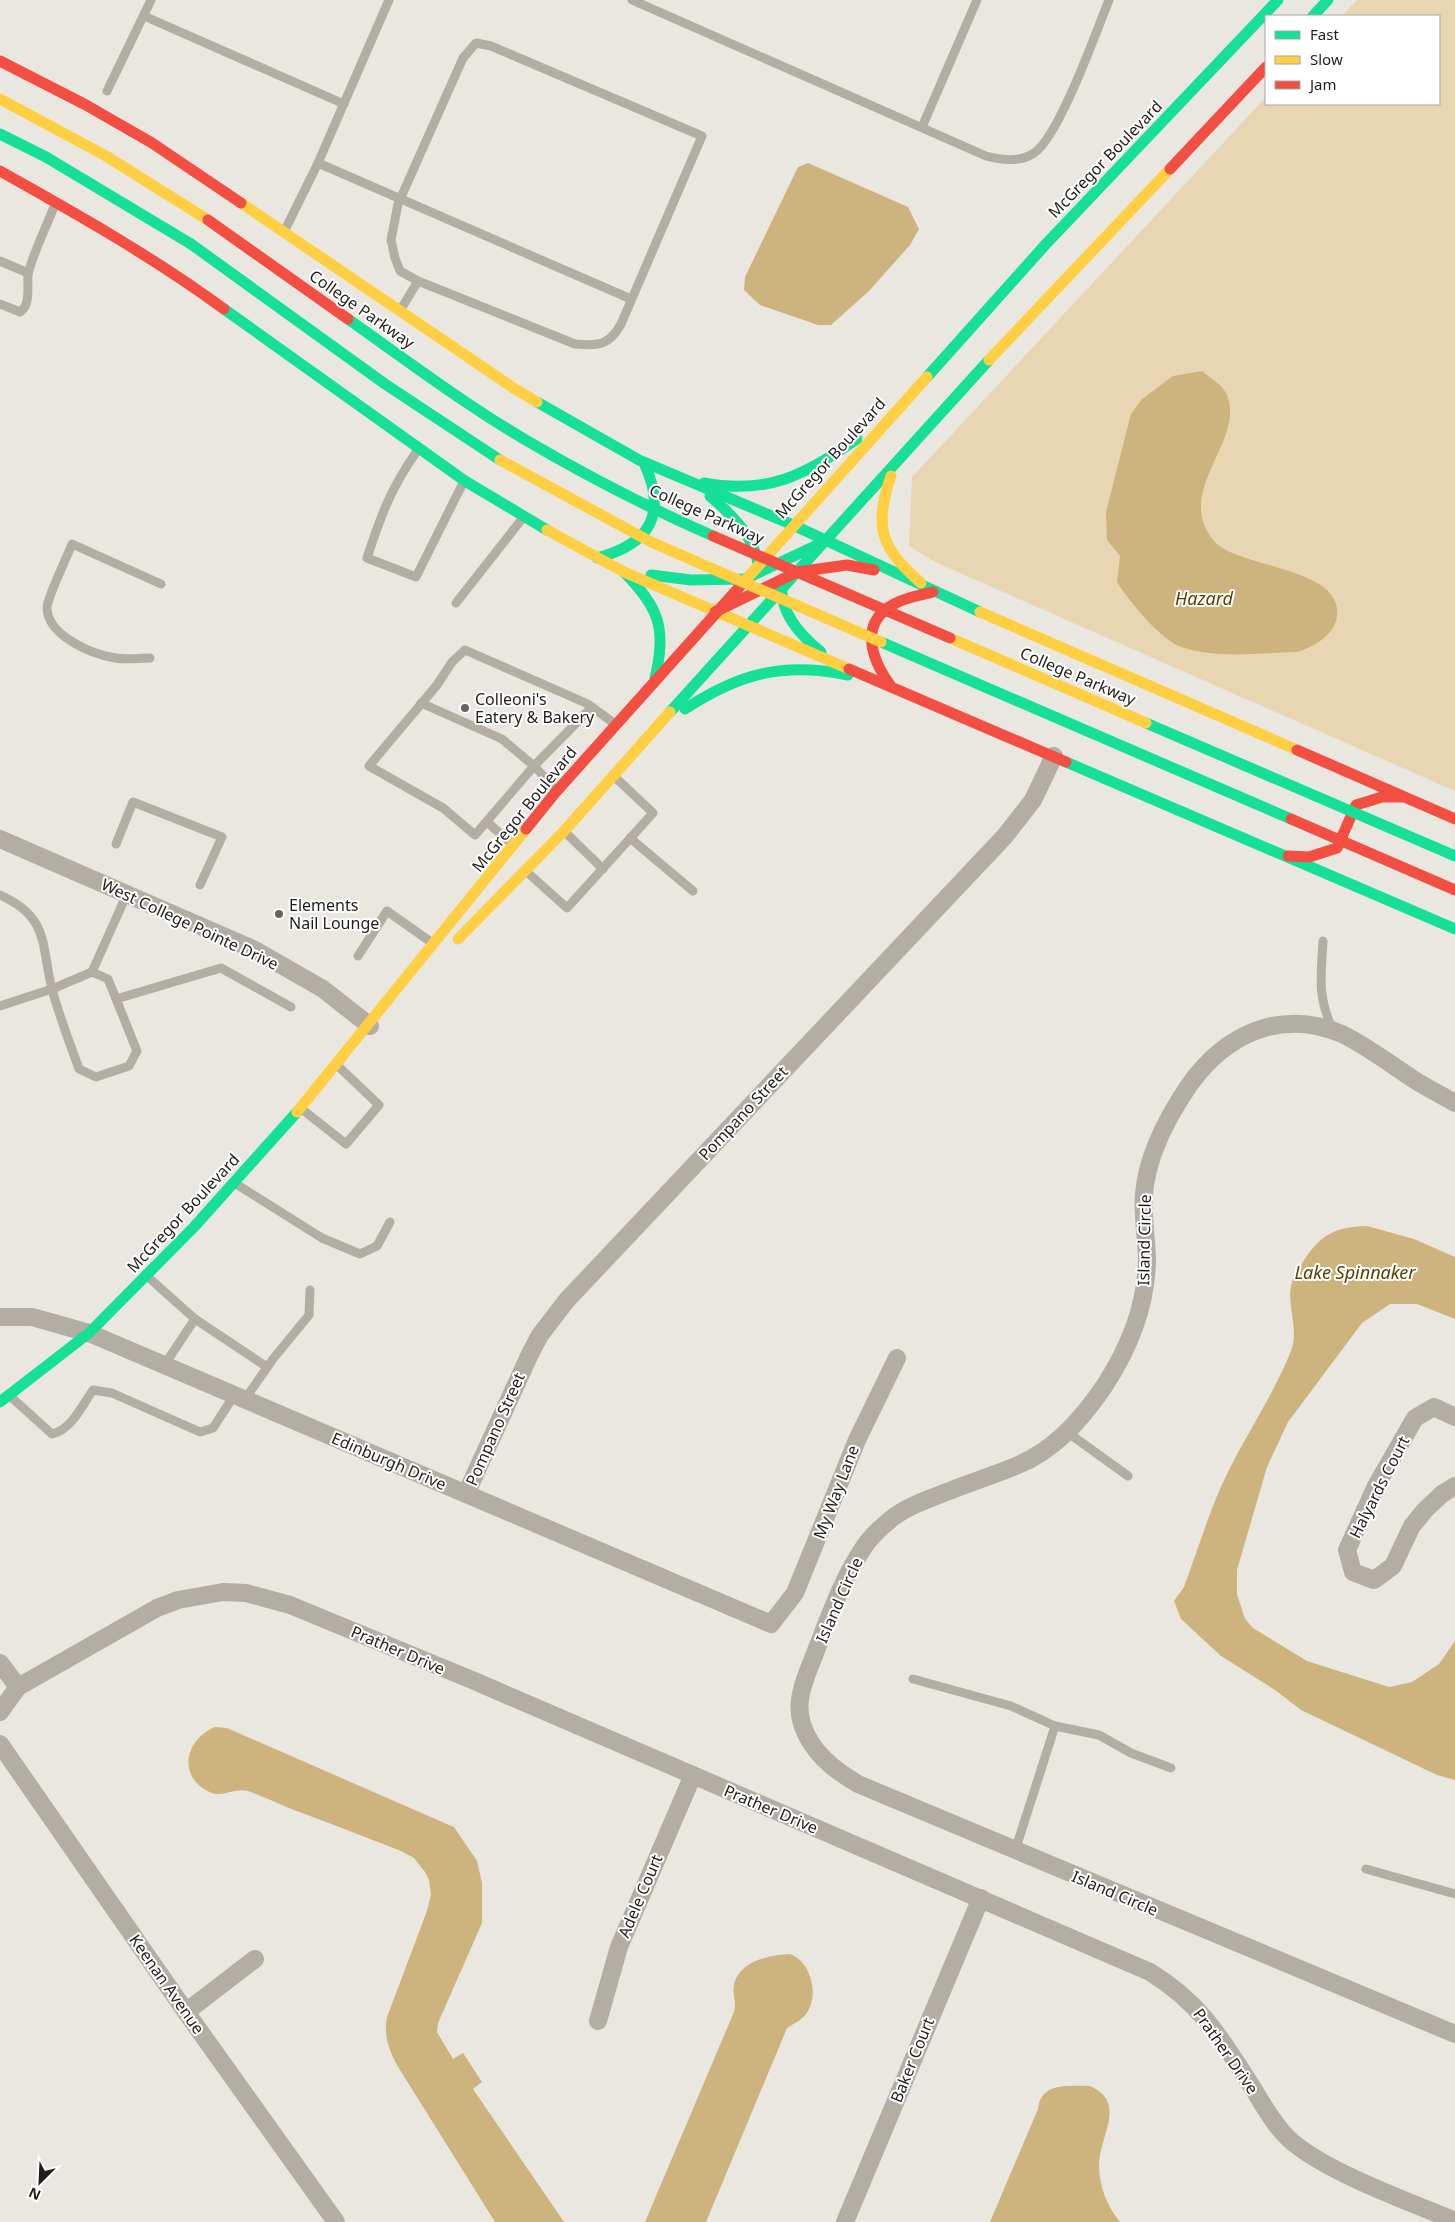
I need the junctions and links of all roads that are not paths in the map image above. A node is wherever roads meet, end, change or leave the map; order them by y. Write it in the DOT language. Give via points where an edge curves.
graph roads {
  1 [pos="151,0"];
  2 [pos="389,0"];
  3 [pos="632,0"];
  4 [pos="977,0"];
  5 [pos="1109,0"];
  6 [pos="1278,0"];
  7 [pos="1328,0"];
  8 [pos="1314,15"];
  9 [pos="144,16"];
  10 [pos="0,61"];
  11 [pos="1265,68"];
  12 [pos="107,91"];
  13 [pos="0,99"];
  14 [pos="344,104"];
  15 [pos="922,127"];
  16 [pos="0,134"];
  17 [pos="318,163"];
  18 [pos="0,171"];
  19 [pos="400,200"];
  20 [pos="56,202"];
  21 [pos="284,232"];
  22 [pos="0,261"];
  23 [pos="28,273"];
  24 [pos="418,281"];
  25 [pos="631,299"];
  26 [pos="0,304"];
  27 [pos="400,311"];
  28 [pos="888,418"];
  29 [pos="418,448"];
  30 [pos="644,463"];
  31 [pos="895,465"];
  32 [pos="668,473"];
  33 [pos="464,481"];
  34 [pos="697,485"];
  35 [pos="656,510"];
  36 [pos="523,517"];
  37 [pos="794,524"];
  38 [pos="828,540"];
  39 [pos="597,558"];
  40 [pos="786,561"];
  41 [pos="759,568"];
  42 [pos="624,572"];
  43 [pos="797,572"];
  44 [pos="893,573"];
  45 [pos="745,579"];
  46 [pos="161,584"];
  47 [pos="781,585"];
  48 [pos="933,592"];
  49 [pos="754,593"];
  50 [pos="456,603"];
  51 [pos="715,612"];
  52 [pos="746,626"];
  53 [pos="150,658"];
  54 [pos="838,665"];
  55 [pos="654,681"];
  56 [pos="890,685"];
  57 [pos="421,703"];
  58 [pos="592,707"];
  59 [pos="616,724"];
  60 [pos="652,732"];
  61 [pos="1054,756"];
  62 [pos="1326,763"];
  63 [pos="534,766"];
  64 [pos="613,775"];
  65 [pos="557,790"];
  66 [pos="1404,797"];
  67 [pos="1356,805"];
  68 [pos="1455,819"];
  69 [pos="487,822"];
  70 [pos="564,831"];
  71 [pos="630,838"];
  72 [pos="0,839"];
  73 [pos="116,844"];
  74 [pos="514,845"];
  75 [pos="1337,848"];
  76 [pos="1283,855"];
  77 [pos="1455,856"];
  78 [pos="603,868"];
  79 [pos="526,871"];
  80 [pos="200,885"];
  81 [pos="1363,890"];
  82 [pos="1455,890"];
  83 [pos="693,892"];
  84 [pos="0,895"];
  85 [pos="126,896"];
  86 [pos="1455,929"];
  87 [pos="1322,941"];
  88 [pos="435,945"];
  89 [pos="448,948"];
  90 [pos="358,956"];
  91 [pos="434,962"];
  92 [pos="92,972"];
  93 [pos="52,989"];
  94 [pos="116,999"];
  95 [pos="0,1006"];
  96 [pos="291,1007"];
  97 [pos="370,1026"];
  98 [pos="1333,1031"];
  99 [pos="338,1065"];
  100 [pos="1455,1103"];
  101 [pos="301,1108"];
  102 [pos="234,1183"];
  103 [pos="390,1222"];
  104 [pos="147,1277"];
  105 [pos="310,1290"];
  106 [pos="0,1317"];
  107 [pos="195,1319"];
  108 [pos="89,1333"];
  109 [pos="897,1358"];
  110 [pos="165,1364"];
  111 [pos="267,1367"];
  112 [pos="240,1396"];
  113 [pos="5,1399"];
  114 [pos="1455,1417"];
  115 [pos="1067,1432"];
  116 [pos="1128,1476"];
  117 [pos="1455,1486"];
  118 [pos="466,1494"];
  119 [pos="771,1624"];
  120 [pos="0,1663"];
  121 [pos="913,1679"];
  122 [pos="18,1687"];
  123 [pos="0,1712"];
  124 [pos="1055,1726"];
  125 [pos="0,1744"];
  126 [pos="1171,1768"];
  127 [pos="693,1775"];
  128 [pos="1015,1851"];
  129 [pos="1366,1869"];
  130 [pos="1455,1894"];
  131 [pos="981,1898"];
  132 [pos="255,1959"];
  133 [pos="186,2012"];
  134 [pos="598,2021"];
  135 [pos="1455,2034"];
  136 [pos="1455,2221"];
  137 [pos="336,2222"];
  138 [pos="845,2222"];
  1 -- 9 [label="lane"];
  2 -- 14 [label="lane"];
  3 -- 15 [label="lane"];
  4 -- 15 [label="lane"];
  5 -- 15 [label="lane" via="1055,130 1034,153 1004,160 986,156"];
  6 -- 28 [label="main road, McGregor Boulevard" via="1046,244"];
  7 -- 8 [label="main road"];
  9 -- 12 [label="lane"];
  9 -- 14 [label="lane"];
  10 -- 21 [label="main road" via="152,143"];
  11 -- 31 [label="main road" via="971,379"];
  13 -- 35 [label="main road, College Parkway, bridge" via="140,176 208,220 524,439"];
  14 -- 17 [label="lane"];
  16 -- 82 [label="main road, bridge" via="87,180 191,244 440,421 513,468 634,533"];
  17 -- 19 [label="lane"];
  17 -- 21 [label="lane"];
  18 -- 20 [label="main road"];
  19 -- 24 [label="lane" via="391,240 400,271"];
  19 -- 25 [label="lane"];
  19 -- 25 [label="lane" via="463,58 476,43 491,46 675,124 702,136"];
  20 -- 23 [label="lane"];
  20 -- 29 [label="main road" via="172,271"];
  21 -- 27 [label="main road"];
  22 -- 23 [label="lane"];
  23 -- 26 [label="lane" via="23,310 20,312"];
  24 -- 25 [label="lane" via="575,344 606,342 614,336"];
  24 -- 27 [label="lane"];
  27 -- 30 [label="main road" via="515,390"];
  28 -- 32 [label="main road" via="811,469 767,487 729,488"];
  28 -- 37 [label="main road, McGregor Boulevard"];
  29 -- 33 [label="main road"];
  29 -- 33 [label="lane" via="396,480 367,558 416,577"];
  30 -- 32 [label="main road"];
  30 -- 35 [label="main road" via="656,489"];
  31 -- 38 [label="main road"];
  31 -- 48 [label="main road" via="880,511 880,523 894,558"];
  32 -- 34 [label="main road"];
  33 -- 36 [label="main road"];
  34 -- 37 [label="main road"];
  34 -- 41 [label="main road" via="739,526 752,544"];
  35 -- 39 [label="main road" via="651,525 634,545 614,555"];
  35 -- 77 [label="main road, College Parkway, bridge"];
  36 -- 39 [label="main road"];
  36 -- 50 [label="lane"];
  37 -- 38 [label="main road"];
  37 -- 40 [label="main road"];
  37 -- 41 [label="main road, McGregor Boulevard"];
  38 -- 40 [label="main road"];
  38 -- 43 [label="main road"];
  38 -- 44 [label="main road"];
  39 -- 42 [label="main road"];
  40 -- 41 [label="main road"];
  40 -- 47 [label="main road"];
  41 -- 45 [label="main road"];
  41 -- 49 [label="main road"];
  42 -- 45 [label="main road" via="691,580"];
  42 -- 51 [label="main road"];
  42 -- 55 [label="main road" via="644,591 662,631"];
  43 -- 44 [label="main road" via="847,565"];
  43 -- 47 [label="main road"];
  44 -- 48 [label="main road"];
  45 -- 51 [label="main road, McGregor Boulevard"];
  46 -- 53 [label="lane" via="72,544 46,607 52,626 85,648 115,658"];
  47 -- 49 [label="main road"];
  47 -- 52 [label="main road"];
  47 -- 54 [label="main road" via="786,611 796,628 811,645"];
  48 -- 56 [label="main road" via="888,607 874,624 870,646 876,666"];
  48 -- 62 [label="main road"];
  49 -- 51 [label="main road"];
  49 -- 52 [label="main road"];
  51 -- 52 [label="main road"];
  51 -- 55 [label="main road, McGregor Boulevard"];
  52 -- 54 [label="main road"];
  52 -- 60 [label="main road"];
  54 -- 56 [label="main road"];
  55 -- 59 [label="main road, McGregor Boulevard"];
  56 -- 60 [label="main road" via="812,668 766,670 715,689"];
  56 -- 61 [label="main road"];
  57 -- 58 [label="lane" via="465,650"];
  57 -- 63 [label="lane" via="502,739"];
  57 -- 69 [label="lane" via="369,766 443,808 475,835"];
  58 -- 59 [label="lane"];
  58 -- 63 [label="lane"];
  59 -- 65 [label="main road, McGregor Boulevard"];
  60 -- 64 [label="main road"];
  61 -- 76 [label="main road"];
  61 -- 118 [label="street, Pompano Street" via="1033,800 1005,836 566,1300 530,1354"];
  62 -- 66 [label="main road"];
  62 -- 67 [label="main road" via="1349,790"];
  63 -- 65 [label="lane"];
  63 -- 69 [label="lane"];
  64 -- 70 [label="main road"];
  64 -- 71 [label="lane" via="653,813"];
  65 -- 74 [label="main road, McGregor Boulevard"];
  66 -- 67 [label="main road" via="1382,797"];
  66 -- 68 [label="main road"];
  67 -- 75 [label="main road"];
  69 -- 74 [label="lane"];
  70 -- 78 [label="lane"];
  70 -- 79 [label="main road"];
  71 -- 78 [label="lane"];
  71 -- 83 [label="lane"];
  72 -- 85 [label="street, West College Pointe Drive" via="93,878"];
  73 -- 80 [label="lane" via="133,802 222,838"];
  74 -- 88 [label="main road, McGregor Boulevard"];
  75 -- 76 [label="main road" via="1309,857"];
  75 -- 81 [label="main road"];
  76 -- 81 [label="main road"];
  78 -- 79 [label="lane" via="567,908"];
  79 -- 89 [label="main road"];
  81 -- 86 [label="main road"];
  84 -- 93 [label="lane" via="34,919 45,942"];
  85 -- 92 [label="lane"];
  85 -- 97 [label="street, West College Pointe Drive" via="255,950 323,989"];
  87 -- 98 [label="lane" via="1321,992 1324,1011"];
  88 -- 90 [label="lane" via="387,911"];
  88 -- 97 [label="main road, McGregor Boulevard"];
  91 -- 97 [label="main road, McGregor Boulevard"];
  92 -- 93 [label="lane"];
  92 -- 94 [label="lane" via="108,979"];
  93 -- 94 [label="lane" via="79,1069 96,1077 129,1066 137,1051"];
  93 -- 95 [label="lane"];
  94 -- 96 [label="lane" via="221,968"];
  97 -- 99 [label="main road, McGregor Boulevard"];
  98 -- 100 [label="street, Island Circle" via="1360,1044"];
  98 -- 115 [label="street, Island Circle" via="1296,1024 1250,1032 1229,1042 1213,1056 1186,1091 1164,1129 1147,1175 1144,1196 1146,1268 1136,1324 1104,1386"];
  99 -- 101 [label="main road, McGregor Boulevard"];
  99 -- 101 [label="lane" via="379,1105 346,1144"];
  101 -- 102 [label="main road, McGregor Boulevard"];
  102 -- 103 [label="lane" via="322,1238 360,1254 377,1246"];
  102 -- 104 [label="main road, McGregor Boulevard"];
  104 -- 107 [label="lane"];
  104 -- 108 [label="main road, McGregor Boulevard"];
  105 -- 111 [label="lane" via="309,1315"];
  106 -- 108 [label="street, Edinburgh Drive" via="32,1317"];
  107 -- 110 [label="lane"];
  107 -- 111 [label="lane"];
  108 -- 110 [label="street, Edinburgh Drive"];
  108 -- 113 [label="main road, McGregor Boulevard"];
  109 -- 119 [label="street, My Way Lane" via="857,1440 795,1593"];
  110 -- 112 [label="street, Edinburgh Drive"];
  111 -- 112 [label="lane"];
  112 -- 113 [label="lane" via="213,1428 200,1432 112,1393 93,1390 72,1421 62,1431 52,1434"];
  112 -- 118 [label="street, Edinburgh Drive"];
  114 -- 117 [label="street, Halyards Court" via="1434,1407 1415,1418 1389,1462 1347,1550 1353,1572 1374,1580 1393,1566 1412,1526 1442,1494"];
  115 -- 116 [label="lane"];
  115 -- 128 [label="street, Island Circle" via="1020,1465 914,1505 878,1530 863,1548 844,1584 800,1700 801,1722 810,1741 822,1758 840,1773 879,1794"];
  118 -- 119 [label="street, Edinburgh Drive"];
  120 -- 122 [label="street"];
  121 -- 124 [label="lane" via="1011,1706"];
  122 -- 123 [label="street, Prather Drive"];
  122 -- 127 [label="street, Prather Drive" via="157,1608 198,1595 246,1593 290,1605"];
  124 -- 126 [label="lane" via="1099,1735"];
  124 -- 128 [label="lane"];
  125 -- 133 [label="street, Keenan Avenue"];
  127 -- 131 [label="street, Prather Drive"];
  127 -- 134 [label="street, Adele Court" via="619,1947"];
  128 -- 135 [label="street, Island Circle"];
  129 -- 130 [label="lane"];
  131 -- 136 [label="street, Prather Drive" via="1130,1962 1168,1983 1205,2016 1273,2120 1294,2143 1348,2175"];
  131 -- 138 [label="street, Baker Court"];
  132 -- 133 [label="street"];
  133 -- 137 [label="street, Keenan Avenue"];
}
